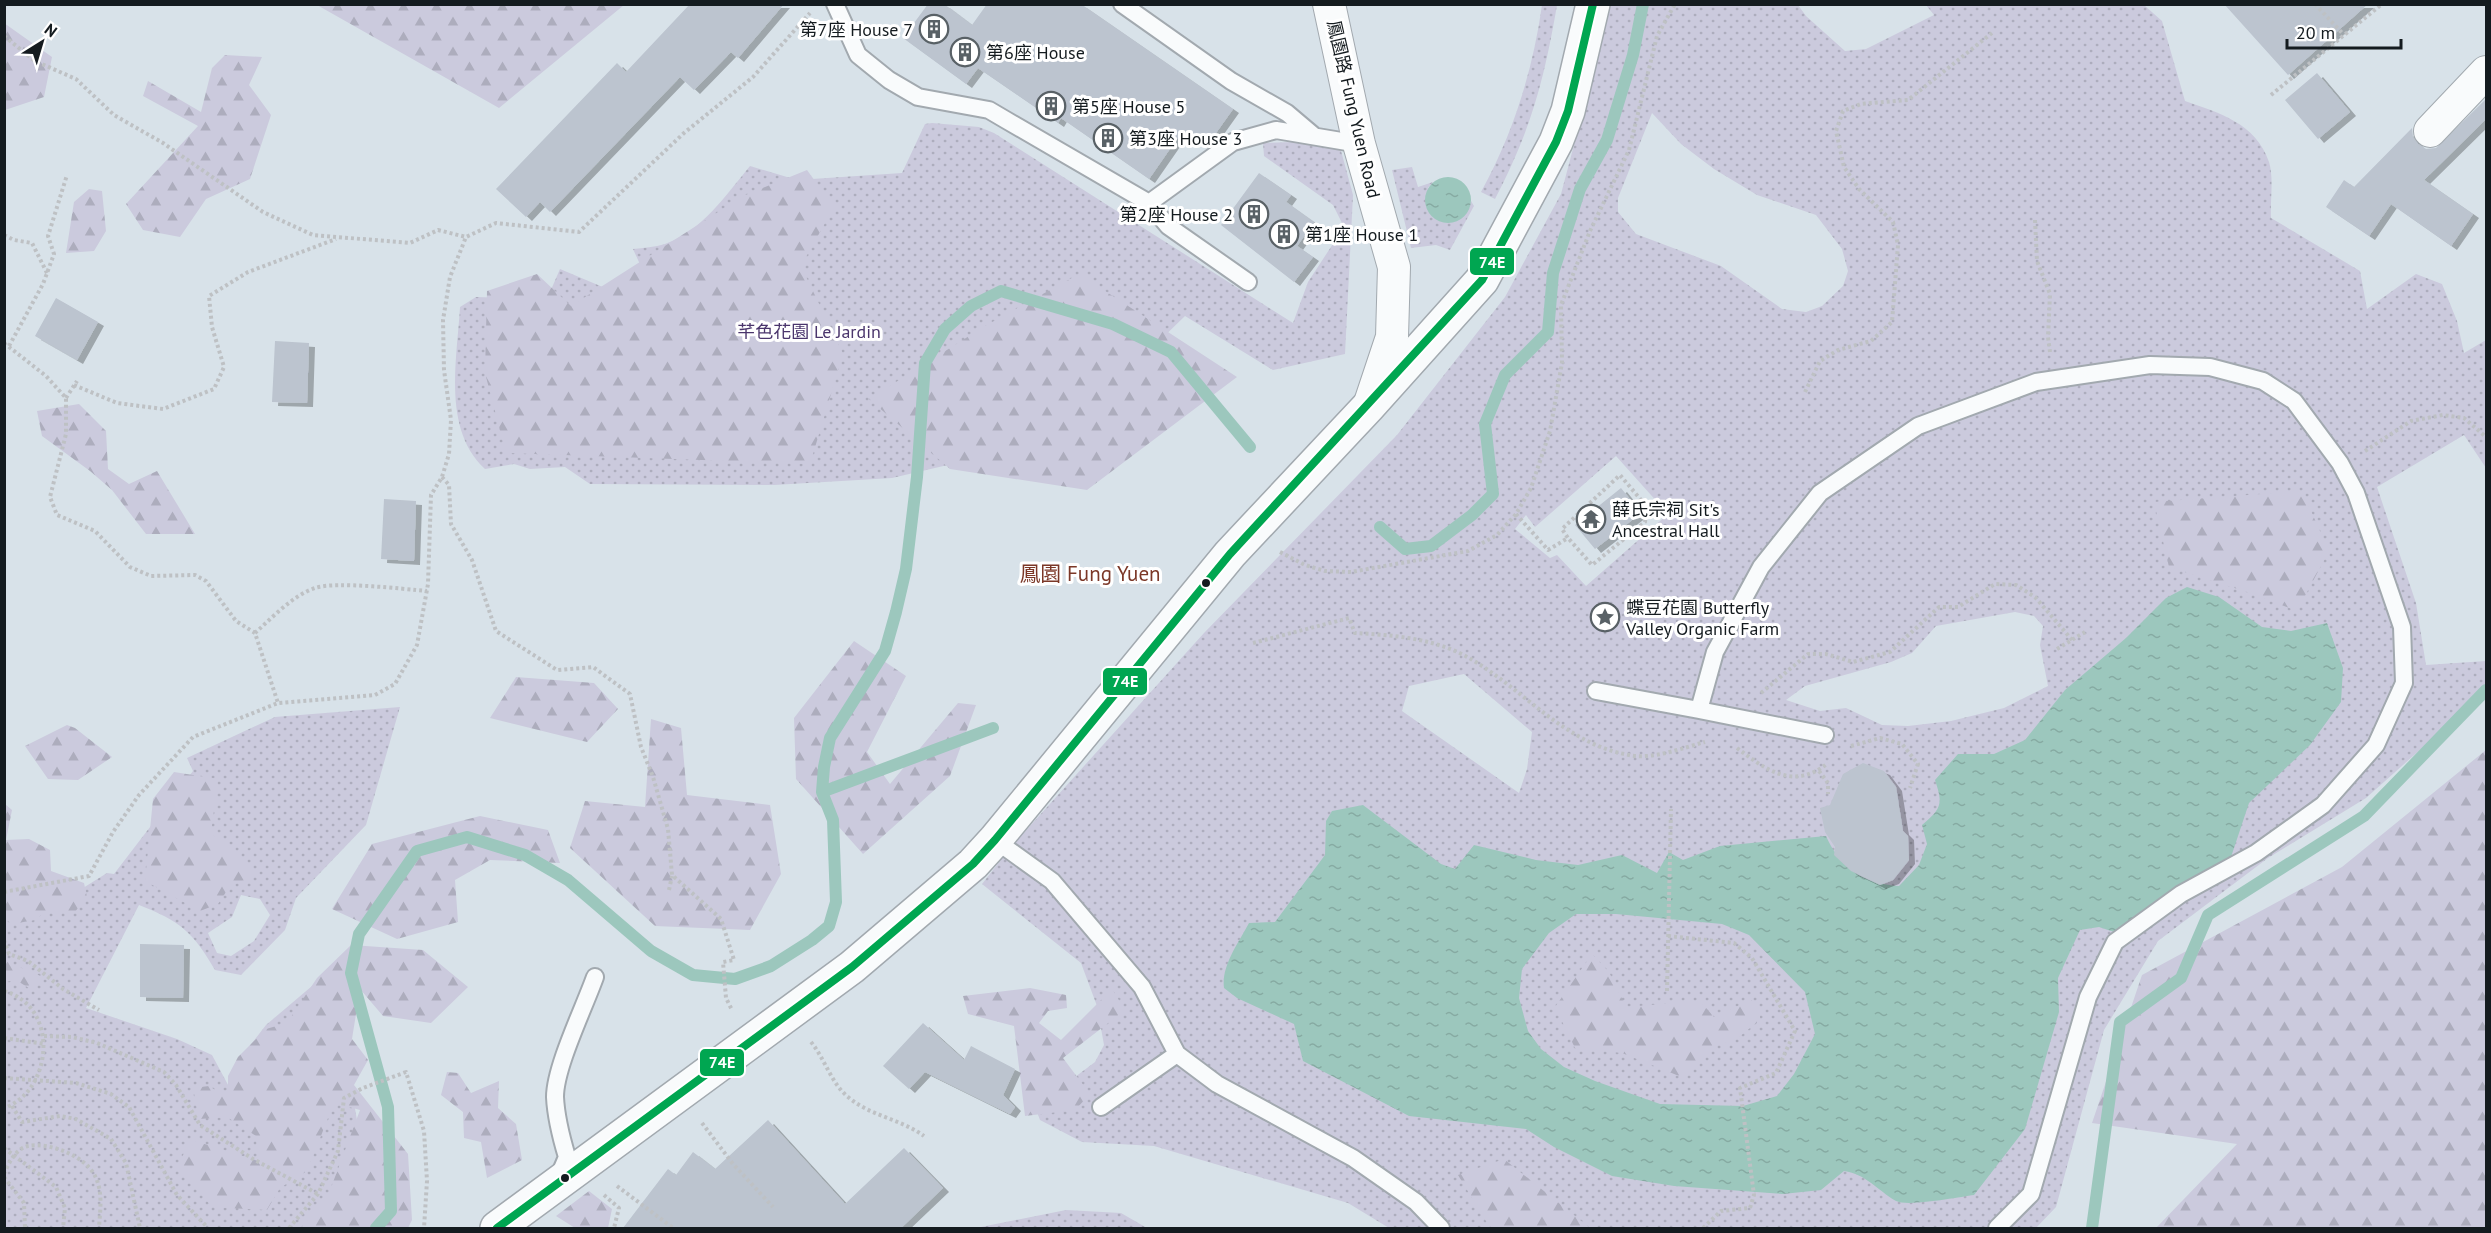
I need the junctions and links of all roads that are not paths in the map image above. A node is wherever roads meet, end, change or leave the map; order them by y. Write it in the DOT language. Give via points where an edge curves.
graph roads {
  1 [pos="834,4"];
  2 [pos="1122,4"];
  3 [pos="1329,4"];
  4 [pos="1593,4"];
  5 [pos="2487,72"];
  6 [pos="2430,131"];
  7 [pos="1314,136"];
  8 [pos="1359,144"];
  9 [pos="1149,203"];
  10 [pos="1248,282"];
  11 [pos="1368,407"];
  12 [pos="1596,691"];
  13 [pos="1699,710"];
  14 [pos="1826,735"];
  15 [pos="995,840"];
  16 [pos="595,977"];
  17 [pos="1177,1054"];
  18 [pos="1101,1107"];
  19 [pos="554,1186"];
  20 [pos="497,1228"];
  21 [pos="1441,1228"];
  22 [pos="1997,1228"];
  1 -- 9 [label="lane" via="858,55 889,80 918,97 989,110"];
  2 -- 7 [label="lane" via="1231,81 1287,113"];
  3 -- 8 [label="street, 鳳園路 Fung Yuen Road"];
  4 -- 11 [label="street" via="1568,111 1556,142 1482,280"];
  5 -- 6 [label="street"];
  7 -- 8 [label="lane"];
  7 -- 9 [label="lane" via="1276,130 1233,142"];
  8 -- 11 [label="street, 鳳園路 Fung Yuen Road" via="1394,267 1392,337"];
  9 -- 10 [label="lane" via="1168,226"];
  11 -- 15 [label="street, 鳳園路 Fung Yuen Road" via="1230,554"];
  12 -- 13 [label="lane"];
  13 -- 14 [label="lane"];
  13 -- 22 [label="lane" via="1715,652 1761,567 1820,493 1918,426 2036,382 2150,365 2210,367 2263,381 2294,401 2340,463 2356,494 2402,627 2404,682 2376,745 2323,805 2256,853 2181,894 2115,942 2088,997 2031,1194"];
  15 -- 17 [label="lane" via="1052,881 1142,987"];
  15 -- 19 [label="street, 鳳園路 Fung Yuen Road" via="973,864 852,967"];
  16 -- 19 [label="lane" via="560,1070 555,1095 558,1129 567,1157"];
  17 -- 18 [label="lane"];
  17 -- 21 [label="lane" via="1217,1084 1353,1158 1416,1202"];
  19 -- 20 [label="street, 鳳園路 Fung Yuen Road"];
}
